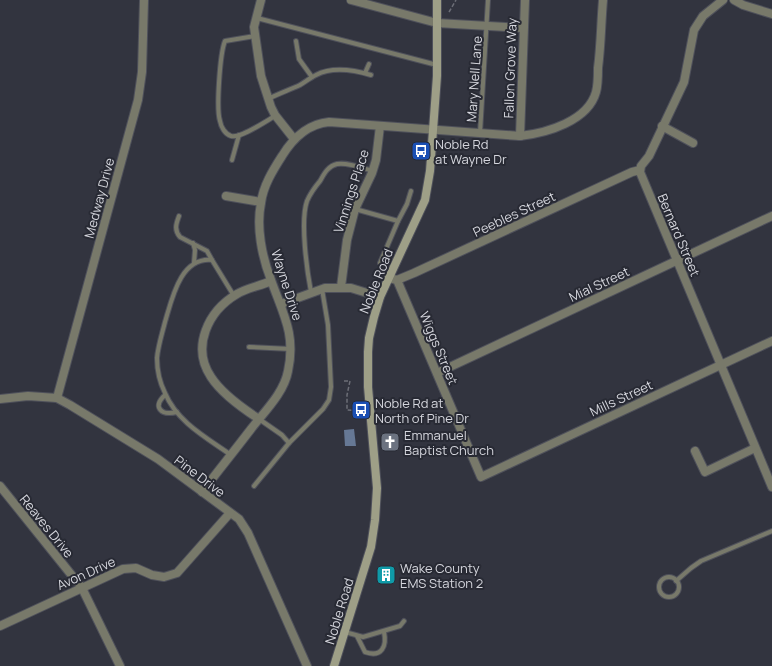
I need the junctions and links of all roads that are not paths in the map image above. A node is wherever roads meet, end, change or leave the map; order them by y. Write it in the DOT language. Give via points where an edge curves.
graph roads {
  1 [pos="144,0"];
  2 [pos="261,0"];
  3 [pos="437,0"];
  4 [pos="488,0"];
  5 [pos="525,0"];
  6 [pos="603,0"];
  7 [pos="723,0"];
  8 [pos="734,0"];
  9 [pos="355,1"];
  10 [pos="772,14"];
  11 [pos="257,18"];
  12 [pos="437,23"];
  13 [pos="487,26"];
  14 [pos="523,28"];
  15 [pos="255,36"];
  16 [pos="296,41"];
  17 [pos="369,64"];
  18 [pos="437,65"];
  19 [pos="366,73"];
  20 [pos="371,75"];
  21 [pos="312,77"];
  22 [pos="268,99"];
  23 [pos="275,116"];
  24 [pos="380,126"];
  25 [pos="662,126"];
  26 [pos="433,130"];
  27 [pos="480,134"];
  28 [pos="239,135"];
  29 [pos="520,136"];
  30 [pos="294,139"];
  31 [pos="693,143"];
  32 [pos="232,160"];
  33 [pos="640,170"];
  34 [pos="373,171"];
  35 [pos="411,191"];
  36 [pos="226,196"];
  37 [pos="261,202"];
  38 [pos="355,209"];
  39 [pos="178,216"];
  40 [pos="772,216"];
  41 [pos="398,221"];
  42 [pos="193,243"];
  43 [pos="212,260"];
  44 [pos="677,260"];
  45 [pos="194,263"];
  46 [pos="380,263"];
  47 [pos="393,279"];
  48 [pos="271,281"];
  49 [pos="341,287"];
  50 [pos="321,289"];
  51 [pos="311,292"];
  52 [pos="234,296"];
  53 [pos="380,297"];
  54 [pos="281,304"];
  55 [pos="772,341"];
  56 [pos="248,347"];
  57 [pos="291,349"];
  58 [pos="721,365"];
  59 [pos="437,373"];
  60 [pos="165,395"];
  61 [pos="57,398"];
  62 [pos="0,399"];
  63 [pos="177,412"];
  64 [pos="259,419"];
  65 [pos="289,443"];
  66 [pos="756,448"];
  67 [pos="695,451"];
  68 [pos="231,455"];
  69 [pos="769,471"];
  70 [pos="480,477"];
  71 [pos="0,486"];
  72 [pos="254,486"];
  73 [pos="772,487"];
  74 [pos="202,492"];
  75 [pos="230,512"];
  76 [pos="772,531"];
  77 [pos="676,582"];
  78 [pos="82,588"];
  79 [pos="404,621"];
  80 [pos="0,626"];
  81 [pos="345,632"];
  82 [pos="384,632"];
  83 [pos="357,636"];
  84 [pos="304,664"];
  85 [pos="120,666"];
  86 [pos="334,666"];
  1 -- 61 [label="street, Medway Drive" via="142,72 138,100"];
  2 -- 11 [label="street"];
  3 -- 12 [label="street, Noble Road"];
  4 -- 13 [label="lane, Mary Nell Lane"];
  5 -- 14 [label="street, Fallon Grove Way"];
  6 -- 29 [label="street, Fallon Grove Way" via="596,92 589,106 571,121"];
  7 -- 25 [label="street" via="703,16 694,30 684,82"];
  8 -- 10 [label="street"];
  9 -- 12 [label="street"];
  11 -- 15 [label="street"];
  11 -- 18 [label="lane"];
  12 -- 13 [label="street"];
  12 -- 18 [label="street, Noble Road"];
  13 -- 14 [label="street"];
  13 -- 27 [label="lane, Mary Nell Lane"];
  14 -- 29 [label="street, Fallon Grove Way"];
  15 -- 22 [label="street"];
  15 -- 28 [label="lane" via="225,42 222,49 220,122 226,133 231,136"];
  16 -- 21 [label="lane" via="299,60"];
  17 -- 19 [label="lane"];
  18 -- 26 [label="street, Noble Road"];
  19 -- 20 [label="lane"];
  19 -- 21 [label="lane" via="339,69"];
  21 -- 22 [label="lane"];
  22 -- 23 [label="street"];
  23 -- 28 [label="lane"];
  23 -- 30 [label="street"];
  24 -- 26 [label="street, Wayne Drive"];
  24 -- 30 [label="street, Wayne Drive" via="318,123"];
  24 -- 34 [label="street, Vinnings Place"];
  25 -- 31 [label="street"];
  25 -- 33 [label="street"];
  26 -- 27 [label="street, Fallon Grove Way"];
  26 -- 47 [label="street, Noble Road" via="425,200"];
  27 -- 29 [label="street, Fallon Grove Way"];
  28 -- 32 [label="lane"];
  30 -- 37 [label="street, Wayne Drive" via="274,168"];
  33 -- 44 [label="street, Bernard Street"];
  33 -- 47 [label="street, Peebles Street" via="414,274"];
  34 -- 38 [label="street, Vinnings Place"];
  34 -- 51 [label="lane" via="345,164 333,165 310,195 304,219"];
  35 -- 41 [label="lane"];
  36 -- 37 [label="street"];
  37 -- 48 [label="street, Wayne Drive" via="263,254"];
  38 -- 41 [label="lane"];
  38 -- 49 [label="street, Vinnings Place" via="347,240"];
  39 -- 42 [label="lane" via="175,229 177,234"];
  40 -- 44 [label="street, Mial Street"];
  41 -- 46 [label="lane"];
  42 -- 43 [label="lane" via="207,251"];
  42 -- 45 [label="lane"];
  43 -- 45 [label="lane"];
  43 -- 52 [label="lane"];
  44 -- 58 [label="street, Bernard Street"];
  44 -- 59 [label="street, Mial Street"];
  45 -- 60 [label="lane" via="180,280 174,294 160,344 158,370"];
  47 -- 53 [label="street, Noble Road"];
  47 -- 59 [label="street, Wiggs Street"];
  48 -- 52 [label="street"];
  48 -- 54 [label="street, Wayne Drive"];
  49 -- 50 [label="street"];
  49 -- 53 [label="street"];
  50 -- 51 [label="street"];
  50 -- 65 [label="lane" via="328,325 331,387 329,400"];
  51 -- 54 [label="street"];
  52 -- 64 [label="street" via="210,320 203,336 203,357 215,383"];
  53 -- 81 [label="street, Noble Road" via="370,333 368,358 368,387 377,488 375,520 371,547"];
  54 -- 57 [label="street, Wayne Drive"];
  55 -- 58 [label="street, Mills Street"];
  56 -- 57 [label="lane"];
  57 -- 64 [label="street, Wayne Drive" via="285,382"];
  58 -- 66 [label="street, Bernard Street"];
  58 -- 70 [label="street, Mills Street"];
  59 -- 70 [label="street, Wiggs Street"];
  60 -- 63 [label="lane"];
  60 -- 63 [label="lane" via="158,404 159,409 167,414"];
  61 -- 62 [label="street, Pine Drive" via="28,396"];
  61 -- 74 [label="street, Pine Drive" via="158,459"];
  63 -- 68 [label="lane" via="191,427"];
  64 -- 65 [label="lane"];
  64 -- 68 [label="street, Wayne Drive"];
  65 -- 72 [label="lane"];
  66 -- 67 [label="street" via="705,472"];
  66 -- 69 [label="street, Bernard Street"];
  68 -- 74 [label="street, Wayne Drive"];
  69 -- 73 [label="street, Bernard Street"];
  71 -- 78 [label="street, Reaves Drive"];
  74 -- 75 [label="street, Pine Drive"];
  75 -- 78 [label="street, Avon Drive" via="177,573 164,577 152,576 136,568 124,569"];
  75 -- 84 [label="street, Pine Drive" via="246,529"];
  76 -- 77 [label="lane" via="701,561"];
  77 -- 77 [label="lane" via="671,578 664,579 659,586 660,592 665,596 674,596 678,588"];
  78 -- 80 [label="street, Avon Drive"];
  78 -- 85 [label="street, Reaves Drive"];
  79 -- 82 [label="lane" via="400,626"];
  81 -- 83 [label="lane"];
  81 -- 86 [label="street, Noble Road"];
  82 -- 83 [label="lane"];
  82 -- 83 [label="lane" via="385,644 382,650 371,654 365,652"];
}
